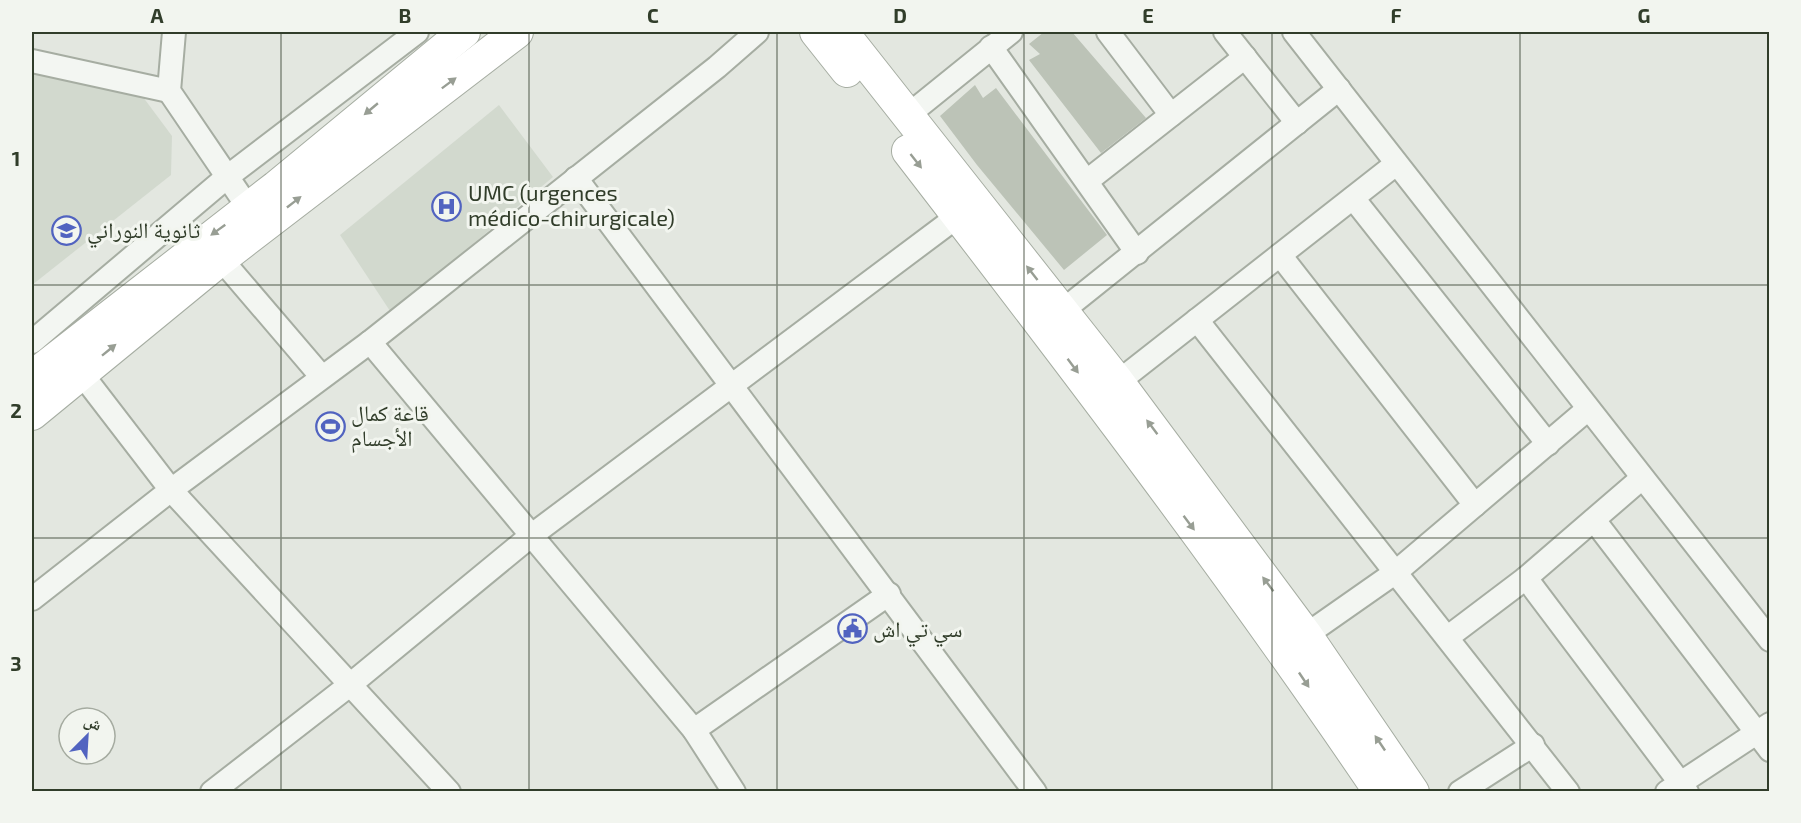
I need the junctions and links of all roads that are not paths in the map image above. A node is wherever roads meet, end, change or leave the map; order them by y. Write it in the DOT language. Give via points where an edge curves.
graph roads {
  1 [pos="174,32"];
  2 [pos="417,32"];
  3 [pos="517,32"];
  4 [pos="757,32"];
  5 [pos="816,32"];
  6 [pos="842,32"];
  7 [pos="1011,32"];
  8 [pos="1108,32"];
  9 [pos="1225,32"];
  10 [pos="1294,32"];
  11 [pos="459,33"];
  12 [pos="991,47"];
  13 [pos="1245,57"];
  14 [pos="32,61"];
  15 [pos="1339,89"];
  16 [pos="169,91"];
  17 [pos="1172,114"];
  18 [pos="908,116"];
  19 [pos="1297,123"];
  20 [pos="1396,164"];
  21 [pos="227,177"];
  22 [pos="576,178"];
  23 [pos="1086,181"];
  24 [pos="1353,198"];
  25 [pos="958,216"];
  26 [pos="256,218"];
  27 [pos="1137,253"];
  28 [pos="1280,255"];
  29 [pos="221,260"];
  30 [pos="1053,319"];
  31 [pos="1197,320"];
  32 [pos="73,326"];
  33 [pos="32,342"];
  34 [pos="370,342"];
  35 [pos="81,373"];
  36 [pos="32,376"];
  37 [pos="321,376"];
  38 [pos="1118,382"];
  39 [pos="733,385"];
  40 [pos="1588,409"];
  41 [pos="32,414"];
  42 [pos="1548,444"];
  43 [pos="1642,478"];
  44 [pos="171,490"];
  45 [pos="1476,505"];
  46 [pos="1594,520"];
  47 [pos="532,535"];
  48 [pos="1396,572"];
  49 [pos="1526,578"];
  50 [pos="889,594"];
  51 [pos="32,599"];
  52 [pos="1306,635"];
  53 [pos="1448,637"];
  54 [pos="1770,640"];
  55 [pos="351,684"];
  56 [pos="694,730"];
  57 [pos="1765,736"];
  58 [pos="1533,745"];
  59 [pos="1678,788"];
  60 [pos="212,792"];
  61 [pos="449,792"];
  62 [pos="734,792"];
  63 [pos="1035,792"];
  64 [pos="1380,792"];
  65 [pos="1413,792"];
  66 [pos="1460,792"];
  67 [pos="1568,792"];
  1 -- 16 [label="street"];
  2 -- 21 [label="street"];
  26 -- 3 [label="main road, one-way"];
  4 -- 22 [label="street"];
  5 -- 25 [label="main road, one-way"];
  6 -- 18 [label="main road"];
  7 -- 12 [label="street"];
  8 -- 17 [label="street"];
  9 -- 13 [label="street"];
  10 -- 15 [label="street"];
  11 -- 26 [label="main road, one-way"];
  12 -- 18 [label="street"];
  12 -- 23 [label="street"];
  13 -- 17 [label="street"];
  13 -- 19 [label="street"];
  14 -- 16 [label="street"];
  15 -- 19 [label="street"];
  15 -- 20 [label="street"];
  16 -- 21 [label="street"];
  17 -- 23 [label="street"];
  30 -- 18 [label="main road, one-way"];
  19 -- 27 [label="street"];
  20 -- 24 [label="street"];
  20 -- 40 [label="street"];
  21 -- 26 [label="street"];
  21 -- 32 [label="street"];
  22 -- 34 [label="street"];
  22 -- 39 [label="street"];
  23 -- 27 [label="street"];
  24 -- 28 [label="street"];
  24 -- 42 [label="street"];
  25 -- 30 [label="main road"];
  25 -- 39 [label="street"];
  26 -- 29 [label="main road"];
  26 -- 32 [label="main road, one-way"];
  27 -- 30 [label="street"];
  28 -- 31 [label="street"];
  28 -- 45 [label="street"];
  35 -- 29 [label="main road, one-way"];
  29 -- 37 [label="street"];
  30 -- 38 [label="main road"];
  30 -- 64 [label="main road, one-way"];
  31 -- 38 [label="street"];
  31 -- 48 [label="street"];
  32 -- 33 [label="street"];
  32 -- 36 [label="main road"];
  34 -- 37 [label="street"];
  34 -- 47 [label="street"];
  35 -- 41 [label="main road"];
  35 -- 44 [label="street"];
  37 -- 44 [label="street"];
  52 -- 38 [label="main road, one-way"];
  39 -- 47 [label="street"];
  39 -- 50 [label="street"];
  40 -- 42 [label="street"];
  40 -- 43 [label="street"];
  42 -- 45 [label="street"];
  43 -- 46 [label="street"];
  43 -- 54 [label="street"];
  44 -- 51 [label="street"];
  44 -- 55 [label="street"];
  45 -- 48 [label="street"];
  46 -- 49 [label="street"];
  46 -- 57 [label="street"];
  47 -- 55 [label="street"];
  47 -- 56 [label="street"];
  48 -- 52 [label="street"];
  48 -- 53 [label="street"];
  49 -- 53 [label="street"];
  49 -- 59 [label="street"];
  50 -- 56 [label="street"];
  50 -- 63 [label="street"];
  65 -- 52 [label="main road, one-way"];
  53 -- 58 [label="street"];
  55 -- 60 [label="street"];
  55 -- 61 [label="street"];
  56 -- 62 [label="street"];
  57 -- 59 [label="street"];
  58 -- 66 [label="street"];
  58 -- 67 [label="street"];
}
